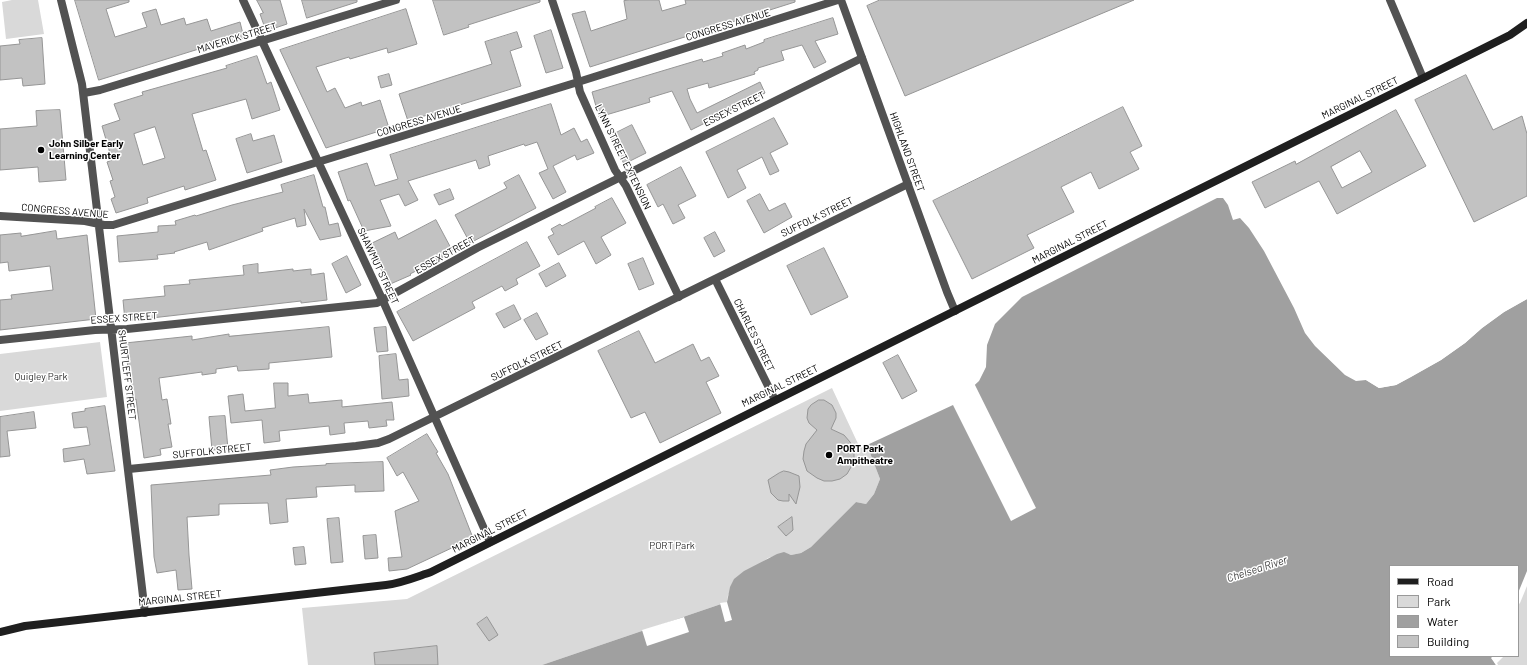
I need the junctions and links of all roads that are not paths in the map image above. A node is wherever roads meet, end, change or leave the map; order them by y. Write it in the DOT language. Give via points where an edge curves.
graph roads {
  1 [pos="61,0"];
  2 [pos="243,0"];
  3 [pos="396,0"];
  4 [pos="552,0"];
  5 [pos="838,0"];
  6 [pos="841,0"];
  7 [pos="1390,0"];
  8 [pos="1527,23"];
  9 [pos="262,40"];
  10 [pos="862,58"];
  11 [pos="1423,78"];
  12 [pos="578,82"];
  13 [pos="84,93"];
  14 [pos="318,162"];
  15 [pos="620,177"];
  16 [pos="908,184"];
  17 [pos="0,216"];
  18 [pos="99,224"];
  19 [pos="715,279"];
  20 [pos="679,297"];
  21 [pos="384,301"];
  22 [pos="955,311"];
  23 [pos="112,330"];
  24 [pos="0,340"];
  25 [pos="775,400"];
  26 [pos="436,417"];
  27 [pos="129,469"];
  28 [pos="490,542"];
  29 [pos="145,612"];
  30 [pos="0,632"];
  1 -- 13 [label="street, SHURTLEFF STREET"];
  2 -- 9 [label="street, SHAWMUT STREET"];
  3 -- 9 [label="street, MAVERICK STREET"];
  4 -- 12 [label="street, LYNN STREET EXTENSION"];
  5 -- 12 [label="street, CONGRESS AVENUE"];
  6 -- 10 [label="street, HIGHLAND STREET"];
  7 -- 11 [label="street"];
  8 -- 11 [label="main road, MARGINAL STREET" via="1498,42"];
  9 -- 13 [label="street, MAVERICK STREET"];
  9 -- 14 [label="street, SHAWMUT STREET"];
  10 -- 15 [label="street, ESSEX STREET"];
  10 -- 16 [label="street, HIGHLAND STREET"];
  11 -- 22 [label="main road, MARGINAL STREET"];
  12 -- 14 [label="street, CONGRESS AVENUE"];
  12 -- 15 [label="street, LYNN STREET EXTENSION" via="580,92"];
  13 -- 18 [label="street, SHURTLEFF STREET"];
  14 -- 18 [label="street, CONGRESS AVENUE" via="113,225"];
  14 -- 21 [label="street, SHAWMUT STREET"];
  15 -- 20 [label="street, LYNN STREET EXTENSION"];
  15 -- 21 [label="street, ESSEX STREET" via="477,248"];
  16 -- 19 [label="street, SUFFOLK STREET"];
  16 -- 22 [label="street, HIGHLAND STREET"];
  17 -- 18 [label="street, CONGRESS AVENUE"];
  18 -- 23 [label="street, SHURTLEFF STREET"];
  19 -- 20 [label="street, SUFFOLK STREET"];
  19 -- 25 [label="street, CHARLES STREET"];
  20 -- 26 [label="street, SUFFOLK STREET"];
  21 -- 23 [label="street, ESSEX STREET" via="370,305"];
  21 -- 26 [label="street, SHAWMUT STREET"];
  22 -- 25 [label="main road, MARGINAL STREET"];
  23 -- 24 [label="street, ESSEX STREET"];
  23 -- 27 [label="street, SHURTLEFF STREET"];
  25 -- 28 [label="main road, MARGINAL STREET"];
  26 -- 27 [label="street, SUFFOLK STREET" via="395,437 367,445"];
  26 -- 28 [label="street, SHAWMUT STREET"];
  27 -- 29 [label="street, SHURTLEFF STREET"];
  28 -- 29 [label="main road, MARGINAL STREET" via="431,572 401,583"];
  29 -- 30 [label="main road, MARGINAL STREET" via="25,626"];
}
